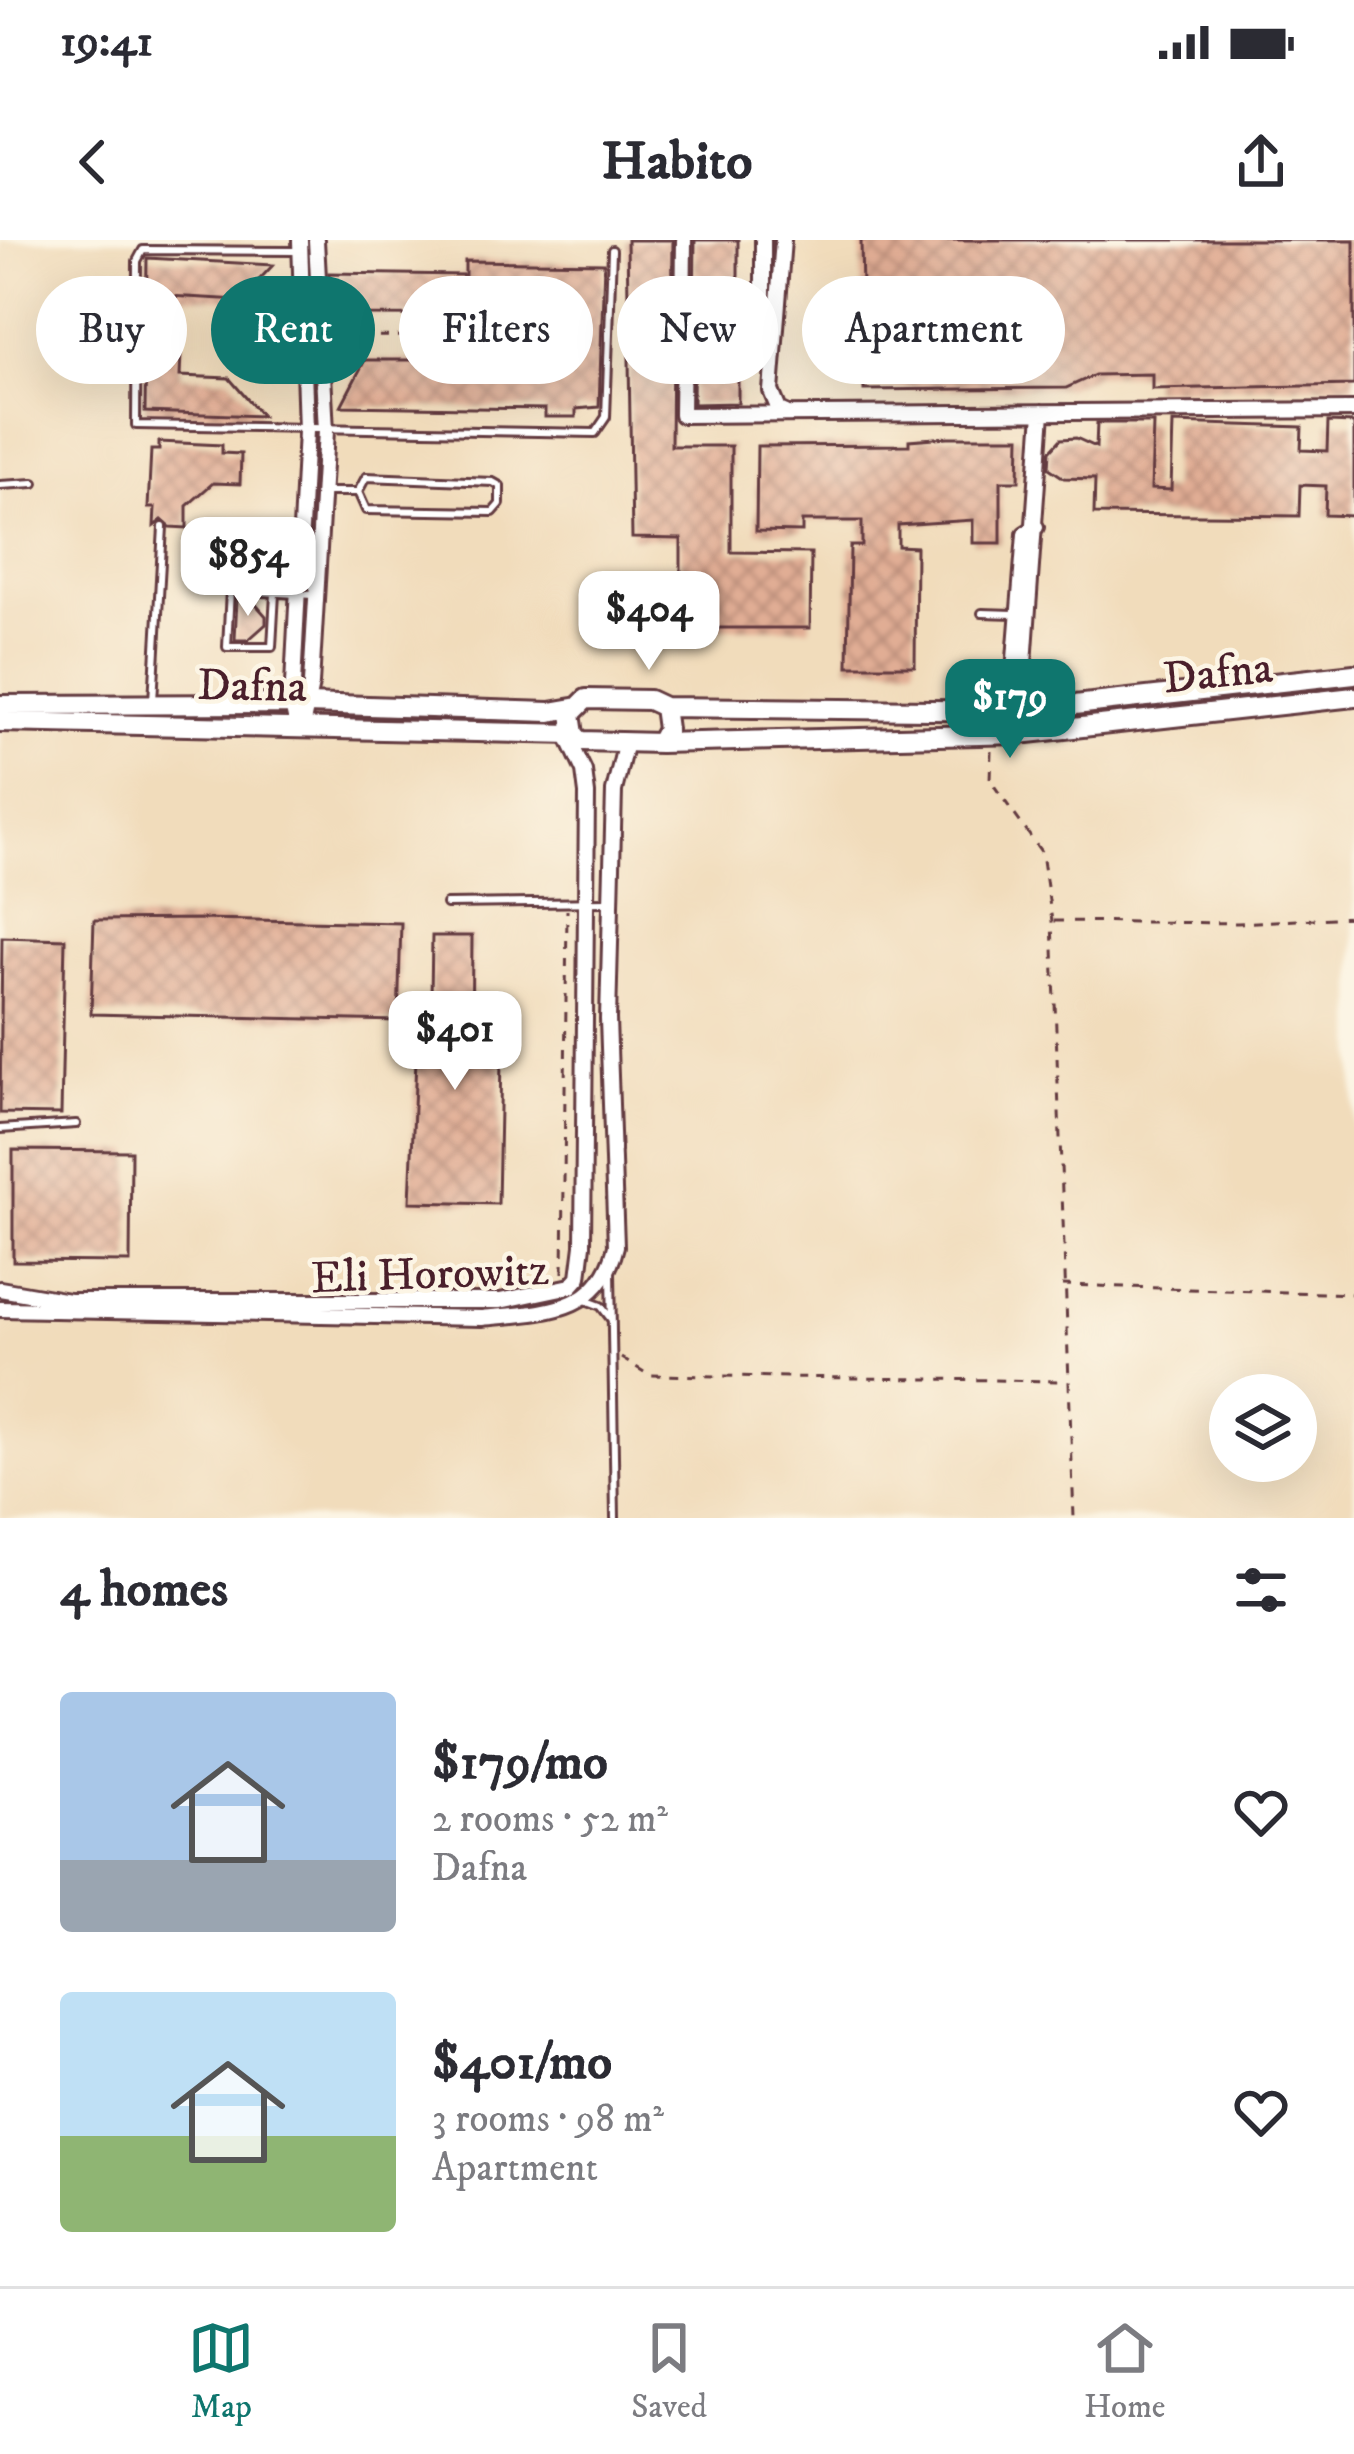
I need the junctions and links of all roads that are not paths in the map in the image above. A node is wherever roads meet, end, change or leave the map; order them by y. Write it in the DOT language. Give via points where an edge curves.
graph roads {
  1 [pos="316,240"];
  2 [pos="684,240"];
  3 [pos="763,240"];
  4 [pos="783,240"];
  5 [pos="300,246"];
  6 [pos="612,250"];
  7 [pos="1354,410"];
  8 [pos="1042,412"];
  9 [pos="762,414"];
  10 [pos="791,414"];
  11 [pos="306,431"];
  12 [pos="326,431"];
  13 [pos="34,483"];
  14 [pos="0,484"];
  15 [pos="322,491"];
  16 [pos="358,492"];
  17 [pos="163,527"];
  18 [pos="1036,527"];
  19 [pos="275,593"];
  20 [pos="309,595"];
  21 [pos="982,613"];
  22 [pos="1019,614"];
  23 [pos="1354,674"];
  24 [pos="1354,697"];
  25 [pos="300,704"];
  26 [pos="153,705"];
  27 [pos="664,707"];
  28 [pos="573,708"];
  29 [pos="1016,711"];
  30 [pos="3,713"];
  31 [pos="299,727"];
  32 [pos="570,734"];
  33 [pos="1014,734"];
  34 [pos="660,743"];
  35 [pos="625,746"];
  36 [pos="585,902"];
  37 [pos="611,902"];
  38 [pos="446,904"];
  39 [pos="76,1124"];
  40 [pos="0,1129"];
  41 [pos="611,1266"];
  42 [pos="0,1289"];
  43 [pos="584,1300"];
  44 [pos="0,1309"];
  45 [pos="613,1323"];
  46 [pos="615,1518"];
  1 -- 12 [label="street"];
  2 -- 9 [label="street" via="682,415"];
  3 -- 9 [label="street"];
  4 -- 10 [label="street" via="771,392 779,410"];
  5 -- 11 [label="street"];
  5 -- 11 [label="lane" via="143,250 136,425"];
  6 -- 12 [label="lane" via="606,417 595,433"];
  7 -- 8 [label="street"];
  8 -- 10 [label="street"];
  8 -- 18 [label="street"];
  9 -- 10 [label="street"];
  11 -- 12 [label="lane"];
  11 -- 20 [label="street"];
  12 -- 15 [label="street"];
  13 -- 14 [label="lane"];
  15 -- 16 [label="lane"];
  15 -- 20 [label="street"];
  16 -- 16 [label="lane" via="366,509 493,512 501,490 493,482 365,477"];
  17 -- 26 [label="lane"];
  18 -- 22 [label="street" via="1025,534"];
  18 -- 29 [label="street"];
  19 -- 19 [label="lane" via="230,590 227,647 272,647"];
  19 -- 20 [label="lane"];
  20 -- 25 [label="street"];
  21 -- 22 [label="lane"];
  22 -- 29 [label="street"];
  23 -- 29 [label="street, Dafna"];
  24 -- 33 [label="street, Dafna"];
  25 -- 26 [label="street, Dafna"];
  25 -- 28 [label="street, Dafna"];
  25 -- 31 [label="street"];
  26 -- 30 [label="street, Dafna"];
  27 -- 28 [label="street, Dafna" via="586,699"];
  27 -- 29 [label="street, Dafna"];
  27 -- 34 [label="street"];
  28 -- 32 [label="street"];
  29 -- 33 [label="street"];
  30 -- 31 [label="street, Dafna"];
  31 -- 32 [label="street, Dafna"];
  32 -- 35 [label="street, Dafna" via="594,746"];
  32 -- 36 [label="street, Eli Horowitz" via="587,794"];
  33 -- 34 [label="street, Dafna"];
  34 -- 35 [label="street, Dafna"];
  35 -- 37 [label="street, Eli Horowitz" via="614,791"];
  36 -- 37 [label="lane"];
  36 -- 38 [label="lane"];
  36 -- 42 [label="street, Eli Horowitz" via="583,1245 579,1277 563,1289 478,1301 69,1301"];
  37 -- 41 [label="street, Eli Horowitz"];
  39 -- 40 [label="lane"];
  41 -- 43 [label="street, Eli Horowitz"];
  41 -- 45 [label="lane"];
  43 -- 44 [label="street, Eli Horowitz" via="482,1318"];
  43 -- 45 [label="lane"];
  45 -- 46 [label="lane"];
}
